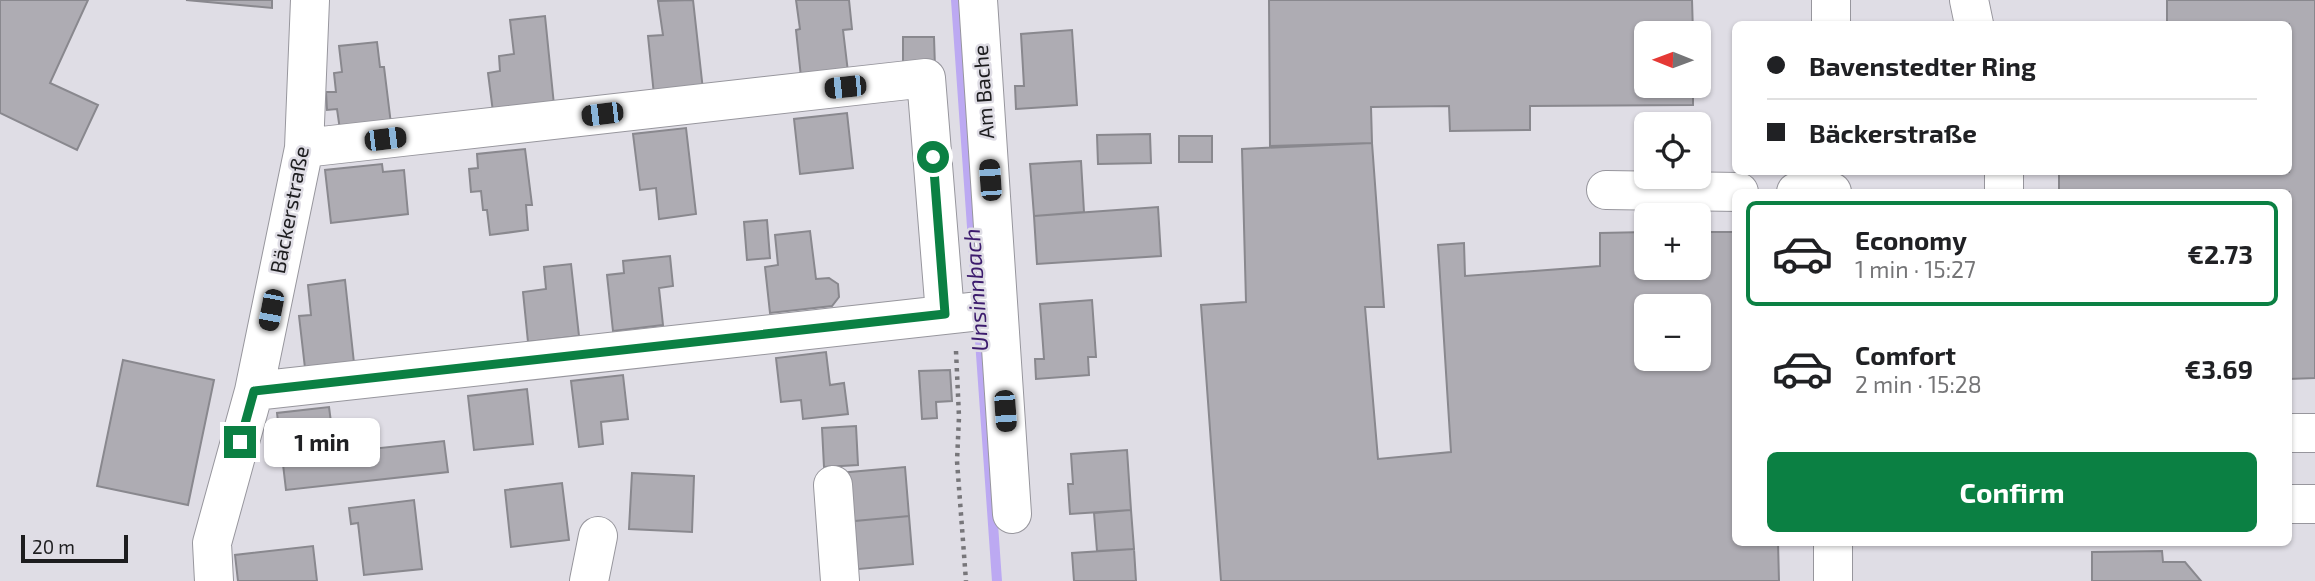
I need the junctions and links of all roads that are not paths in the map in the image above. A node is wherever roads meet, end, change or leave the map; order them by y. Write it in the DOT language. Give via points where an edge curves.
graph roads {
  1 [pos="310,0"];
  2 [pos="978,0"];
  3 [pos="1831,0"];
  4 [pos="1969,0"];
  5 [pos="1831,21"];
  6 [pos="1973,21"];
  7 [pos="304,148"];
  8 [pos="1606,190"];
  9 [pos="1732,192"];
  10 [pos="970,312"];
  11 [pos="254,391"];
  12 [pos="2315,432"];
  13 [pos="2292,433"];
  14 [pos="832,485"];
  15 [pos="2292,504"];
  16 [pos="2315,504"];
  17 [pos="1012,514"];
  18 [pos="598,536"];
  19 [pos="1833,546"];
  20 [pos="214,581"];
  21 [pos="589,581"];
  22 [pos="840,581"];
  23 [pos="1833,581"];
  1 -- 7 [label="street, Bäckerstraße"];
  2 -- 10 [label="street, Am Bache"];
  3 -- 5 [label="street"];
  4 -- 6 [label="street"];
  7 -- 10 [label="street" via="926,78"];
  7 -- 11 [label="street, Bäckerstraße"];
  8 -- 9 [label="street"];
  10 -- 11 [label="street"];
  10 -- 17 [label="street, Am Bache"];
  11 -- 20 [label="street, Bäckerstraße" via="212,543"];
  12 -- 13 [label="street"];
  14 -- 22 [label="street"];
  15 -- 16 [label="street"];
  18 -- 21 [label="street"];
  19 -- 23 [label="street"];
}
